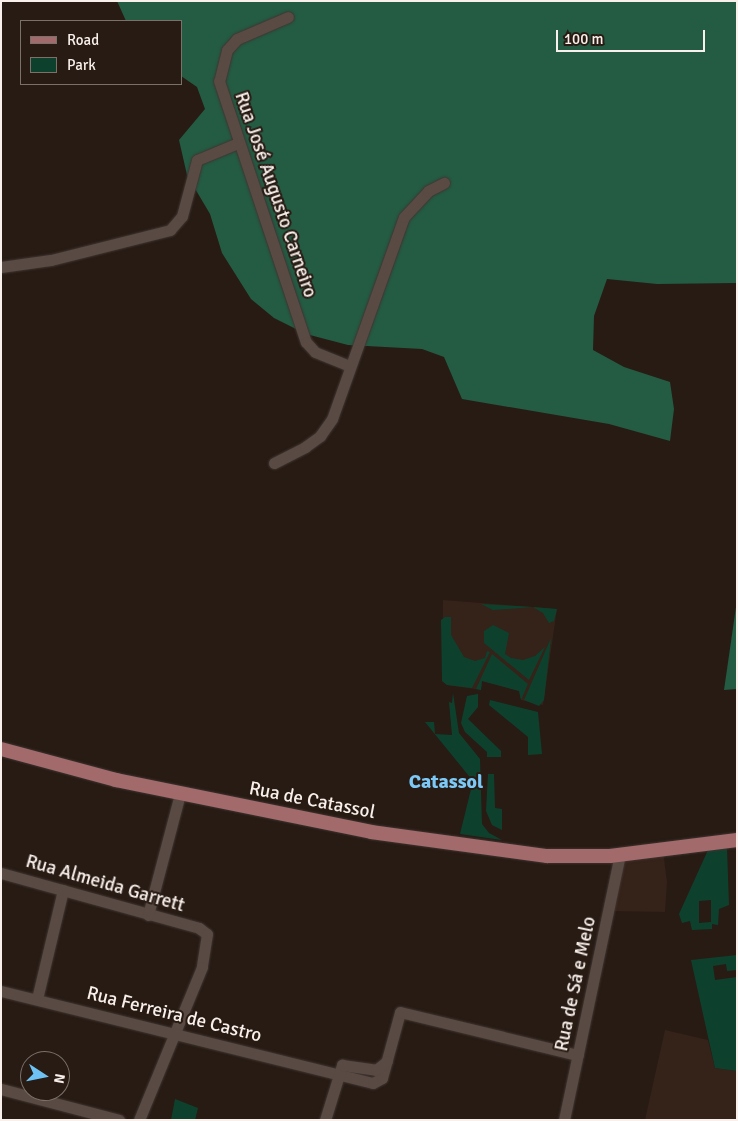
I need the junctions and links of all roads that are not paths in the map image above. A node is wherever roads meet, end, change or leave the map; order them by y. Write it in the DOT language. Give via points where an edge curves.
graph roads {
  1 [pos="288,17"];
  2 [pos="238,144"];
  3 [pos="444,183"];
  4 [pos="1,267"];
  5 [pos="350,366"];
  6 [pos="274,463"];
  7 [pos="1,750"];
  8 [pos="180,794"];
  9 [pos="737,840"];
  10 [pos="620,855"];
  11 [pos="1,873"];
  12 [pos="63,890"];
  13 [pos="148,915"];
  14 [pos="1,990"];
  15 [pos="37,999"];
  16 [pos="175,1033"];
  17 [pos="578,1055"];
  18 [pos="339,1075"];
  19 [pos="1,1089"];
  20 [pos="120,1120"];
  21 [pos="139,1120"];
  22 [pos="324,1120"];
  23 [pos="564,1120"];
  1 -- 2 [label="street, Rua José Augusto Carneiro" via="237,39 221,63 219,81 222,98"];
  2 -- 4 [label="street" via="197,160 182,216 170,230 51,260"];
  2 -- 5 [label="street, Rua José Augusto Carneiro" via="306,342 315,352"];
  3 -- 5 [label="street" via="428,190 404,217"];
  5 -- 6 [label="street" via="332,419 320,436"];
  7 -- 8 [label="main road, Rua de Catassol"];
  8 -- 10 [label="main road, Rua de Catassol" via="409,839 547,856"];
  8 -- 13 [label="street"];
  9 -- 10 [label="main road, Rua de Catassol"];
  10 -- 17 [label="street, Rua de Sá e Melo"];
  11 -- 12 [label="street, Rua Almeida Garrett"];
  12 -- 13 [label="street, Rua Almeida Garrett"];
  12 -- 15 [label="street"];
  13 -- 16 [label="street, Rua Almeida Garrett" via="200,928 207,934 202,967"];
  14 -- 15 [label="street, Rua Ferreira de Castro"];
  15 -- 16 [label="street, Rua Ferreira de Castro"];
  16 -- 18 [label="street, Rua Ferreira de Castro"];
  16 -- 21 [label="street"];
  17 -- 18 [label="street, Rua Ferreira de Castro" via="400,1012 382,1078 376,1083"];
  17 -- 23 [label="street, Rua de Sá e Melo"];
  18 -- 22 [label="street"];
  19 -- 20 [label="street"];
}
